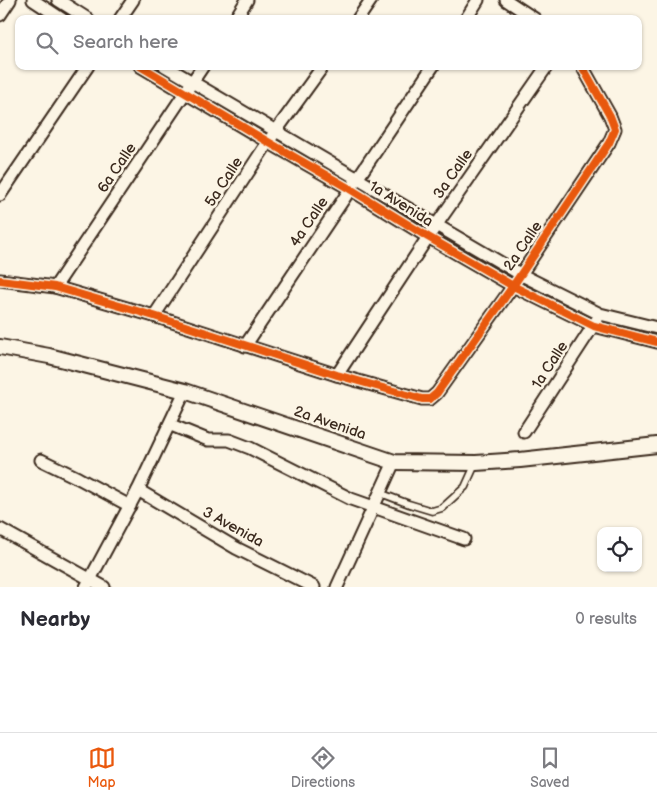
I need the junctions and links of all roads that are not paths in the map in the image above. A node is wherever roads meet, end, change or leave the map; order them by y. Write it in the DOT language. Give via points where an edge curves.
graph roads {
  1 [pos="10,0"];
  2 [pos="33,0"];
  3 [pos="58,0"];
  4 [pos="133,0"];
  5 [pos="247,0"];
  6 [pos="371,0"];
  7 [pos="478,0"];
  8 [pos="506,0"];
  9 [pos="0,14"];
  10 [pos="56,15"];
  11 [pos="82,15"];
  12 [pos="123,15"];
  13 [pos="238,15"];
  14 [pos="361,15"];
  15 [pos="469,15"];
  16 [pos="529,15"];
  17 [pos="85,70"];
  18 [pos="149,70"];
  19 [pos="169,70"];
  20 [pos="200,70"];
  21 [pos="320,70"];
  22 [pos="430,70"];
  23 [pos="544,70"];
  24 [pos="584,70"];
  25 [pos="189,88"];
  26 [pos="276,130"];
  27 [pos="268,142"];
  28 [pos="353,184"];
  29 [pos="0,195"];
  30 [pos="436,224"];
  31 [pos="428,237"];
  32 [pos="520,274"];
  33 [pos="0,280"];
  34 [pos="513,286"];
  35 [pos="55,287"];
  36 [pos="600,314"];
  37 [pos="154,316"];
  38 [pos="594,326"];
  39 [pos="657,328"];
  40 [pos="657,342"];
  41 [pos="245,346"];
  42 [pos="0,347"];
  43 [pos="337,375"];
  44 [pos="185,391"];
  45 [pos="171,425"];
  46 [pos="524,432"];
  47 [pos="657,445"];
  48 [pos="41,460"];
  49 [pos="394,462"];
  50 [pos="476,463"];
  51 [pos="138,490"];
  52 [pos="380,494"];
  53 [pos="130,506"];
  54 [pos="372,508"];
  55 [pos="0,529"];
  56 [pos="464,539"];
  57 [pos="88,584"];
  58 [pos="104,587"];
  59 [pos="314,587"];
  60 [pos="337,587"];
  1 -- 9 [label="street"];
  2 -- 10 [label="street"];
  3 -- 11 [label="street"];
  4 -- 12 [label="street"];
  5 -- 13 [label="street"];
  6 -- 14 [label="street"];
  7 -- 15 [label="street"];
  8 -- 16 [label="street"];
  17 -- 29 [label="street"];
  18 -- 25 [label="street, 1a Avenida"];
  19 -- 25 [label="street"];
  20 -- 25 [label="street, 6a Calle"];
  21 -- 26 [label="street, 5a Calle"];
  22 -- 28 [label="street, 4a Calle"];
  23 -- 30 [label="street, 3a Calle"];
  24 -- 32 [label="street, 2a Calle" via="615,129 609,143"];
  25 -- 26 [label="street"];
  25 -- 27 [label="street, 1a Avenida"];
  25 -- 35 [label="street, 6a Calle"];
  26 -- 27 [label="street, 5a Calle"];
  26 -- 28 [label="street"];
  27 -- 28 [label="street, 1a Avenida"];
  27 -- 37 [label="street, 5a Calle"];
  28 -- 30 [label="street"];
  28 -- 31 [label="street, 1a Avenida"];
  28 -- 41 [label="street, 4a Calle"];
  30 -- 31 [label="street, 3a Calle"];
  30 -- 32 [label="street"];
  31 -- 34 [label="street, 1a Avenida"];
  31 -- 43 [label="street, 3a Calle"];
  32 -- 34 [label="street, 2a Calle"];
  32 -- 36 [label="street"];
  33 -- 35 [label="street"];
  34 -- 38 [label="street, 1a Avenida"];
  34 -- 43 [label="street, 2a Calle" via="430,399"];
  35 -- 37 [label="street"];
  36 -- 38 [label="street, 1a Calle"];
  36 -- 39 [label="street"];
  37 -- 41 [label="street"];
  38 -- 40 [label="street, 1a Avenida"];
  38 -- 46 [label="street, 1a Calle"];
  41 -- 43 [label="street"];
  42 -- 44 [label="street, 2a Avenida" via="49,356"];
  44 -- 45 [label="street"];
  44 -- 49 [label="street, 2a Avenida"];
  45 -- 51 [label="street"];
  45 -- 54 [label="street" via="208,440 230,440 243,445"];
  47 -- 50 [label="street, 2a Avenida"];
  48 -- 53 [label="street"];
  49 -- 50 [label="street, 2a Avenida"];
  49 -- 52 [label="street"];
  50 -- 52 [label="lane" via="465,487 442,508 432,511"];
  51 -- 53 [label="street"];
  51 -- 59 [label="street, 3 Avenida" via="236,548"];
  52 -- 54 [label="street"];
  53 -- 57 [label="street"];
  54 -- 56 [label="street"];
  54 -- 60 [label="street"];
  55 -- 57 [label="street"];
  57 -- 58 [label="street"];
}
